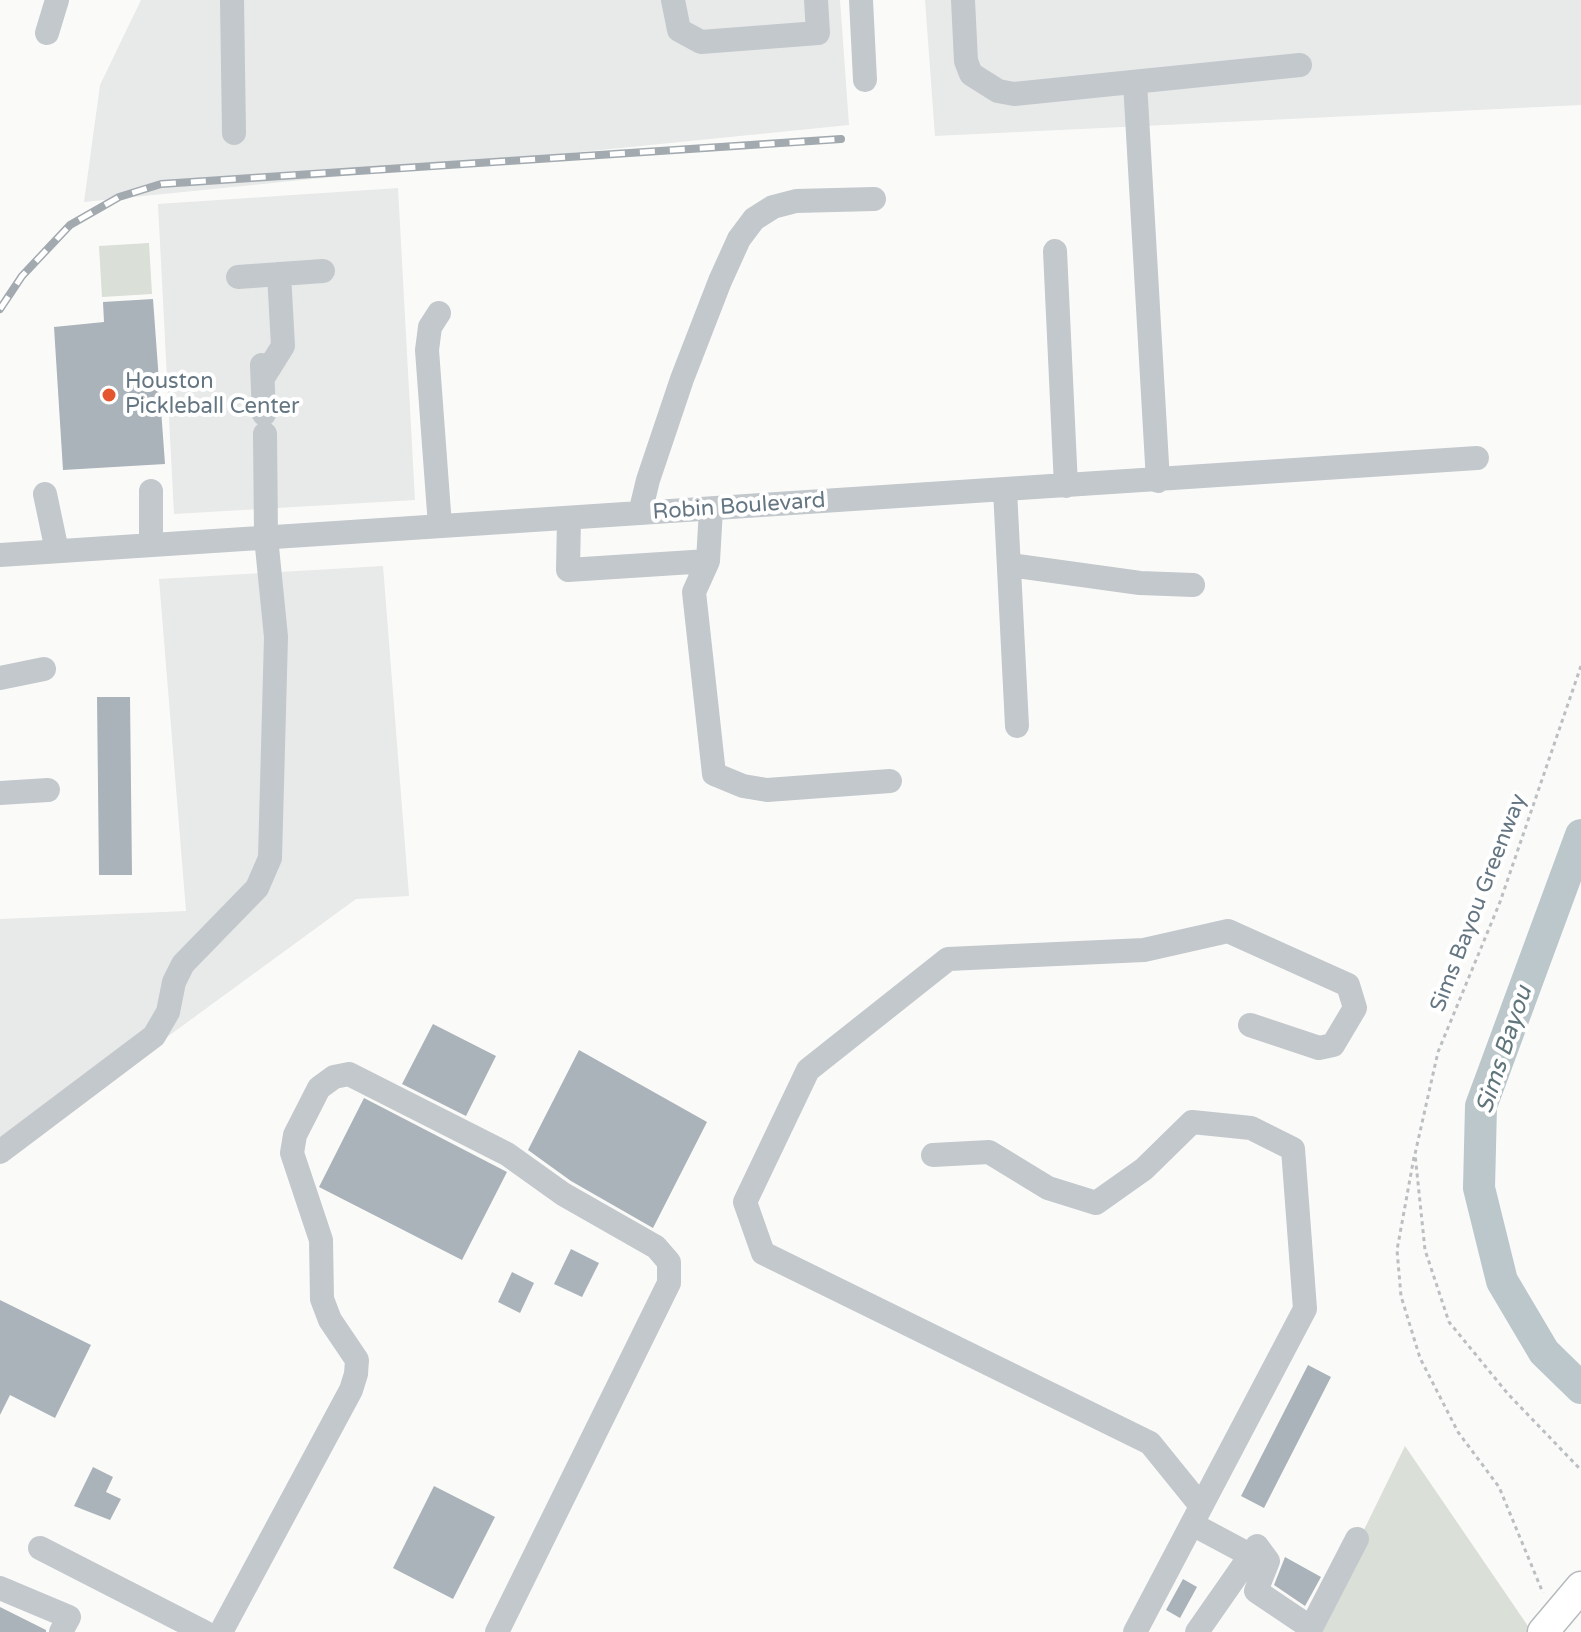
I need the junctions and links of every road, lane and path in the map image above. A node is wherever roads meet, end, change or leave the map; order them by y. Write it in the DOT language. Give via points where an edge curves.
graph roads {
  1 [pos="57,0"];
  2 [pos="232,0"];
  3 [pos="673,0"];
  4 [pos="816,0"];
  5 [pos="861,0"];
  6 [pos="963,0"];
  7 [pos="47,33"];
  8 [pos="1300,65"];
  9 [pos="865,80"];
  10 [pos="1135,82"];
  11 [pos="234,133"];
  12 [pos="874,199"];
  13 [pos="1055,251"];
  14 [pos="323,271"];
  15 [pos="279,274"];
  16 [pos="238,277"];
  17 [pos="439,313"];
  18 [pos="261,354"];
  19 [pos="263,378"];
  20 [pos="1477,458"];
  21 [pos="1158,481"];
  22 [pos="1066,486"];
  23 [pos="1005,490"];
  24 [pos="151,491"];
  25 [pos="45,494"];
  26 [pos="711,509"];
  27 [pos="640,513"];
  28 [pos="569,518"];
  29 [pos="440,526"];
  30 [pos="266,537"];
  31 [pos="151,545"];
  32 [pos="57,551"];
  33 [pos="0,555"];
  34 [pos="708,561"];
  35 [pos="1010,565"];
  36 [pos="1193,585"];
  37 [pos="1581,666"];
  38 [pos="44,669"];
  39 [pos="0,678"];
  40 [pos="1017,726"];
  41 [pos="890,781"];
  42 [pos="48,790"];
  43 [pos="0,793"];
  44 [pos="1250,1025"];
  45 [pos="0,1152"];
  46 [pos="1415,1154"];
  47 [pos="933,1155"];
  48 [pos="1581,1470"];
  49 [pos="1197,1515"];
  50 [pos="1357,1539"];
  51 [pos="40,1548"];
  52 [pos="1250,1555"];
  53 [pos="1581,1587"];
  54 [pos="0,1588"];
  55 [pos="1549,1626"];
  56 [pos="1310,1630"];
  57 [pos="196,1631"];
  58 [pos="61,1632"];
  59 [pos="221,1632"];
  60 [pos="497,1632"];
  61 [pos="1135,1632"];
  62 [pos="1197,1632"];
  1 -- 7 [label="street"];
  2 -- 11 [label="street"];
  3 -- 4 [label="street" via="679,30 701,42 818,33"];
  5 -- 9 [label="street"];
  6 -- 10 [label="street" via="966,61 971,74 990,87 1014,94"];
  8 -- 10 [label="street"];
  10 -- 21 [label="street"];
  12 -- 27 [label="street" via="796,201 773,207 746,229 682,379"];
  13 -- 22 [label="street"];
  14 -- 15 [label="street"];
  15 -- 16 [label="street"];
  15 -- 19 [label="street" via="283,346"];
  17 -- 29 [label="street" via="430,327 427,350"];
  18 -- 19 [label="street"];
  19 -- 30 [label="street"];
  20 -- 21 [label="street, Robin Boulevard"];
  21 -- 22 [label="street, Robin Boulevard"];
  22 -- 23 [label="street, Robin Boulevard"];
  23 -- 26 [label="street, Robin Boulevard"];
  23 -- 35 [label="street"];
  24 -- 31 [label="street"];
  25 -- 32 [label="street"];
  26 -- 27 [label="street, Robin Boulevard"];
  26 -- 34 [label="street"];
  27 -- 28 [label="street, Robin Boulevard"];
  28 -- 29 [label="street, Robin Boulevard"];
  28 -- 34 [label="street" via="568,570"];
  29 -- 30 [label="street, Robin Boulevard"];
  30 -- 31 [label="street, Robin Boulevard"];
  30 -- 45 [label="street" via="276,637 270,858 257,888 183,964 168,1012 154,1036"];
  31 -- 32 [label="street, Robin Boulevard"];
  32 -- 33 [label="street, Robin Boulevard"];
  34 -- 41 [label="street" via="694,592 714,774 767,790"];
  35 -- 36 [label="street"];
  35 -- 40 [label="street"];
  37 -- 46 [label="path, Sims Bayou Greenway" via="1500,902 1438,1052"];
  38 -- 39 [label="street"];
  42 -- 43 [label="street"];
  44 -- 49 [label="street" via="1319,1048 1333,1045 1355,1008 1348,985 1228,931 1144,950 948,959 808,1070 745,1202 763,1253 1150,1443"];
  46 -- 48 [label="path, Sims Bayou Greenway" via="1425,1250 1449,1322"];
  46 -- 55 [label="path, Sims Bayou Greenway" via="1397,1250 1401,1296 1420,1358 1458,1432 1499,1487"];
  47 -- 49 [label="street" via="989,1152 1048,1188 1096,1203 1144,1169 1192,1122 1251,1128 1293,1149 1305,1309"];
  49 -- 52 [label="street"];
  49 -- 61 [label="street"];
  50 -- 56 [label="street"];
  51 -- 57 [label="street"];
  52 -- 56 [label="street" via="1257,1546 1268,1559 1256,1591"];
  52 -- 62 [label="street"];
  53 -- 55 [label="main road"];
  54 -- 58 [label="street" via="69,1617"];
  59 -- 60 [label="street" via="356,1374 357,1360 322,1299 321,1240 292,1153 295,1135 319,1088 349,1074 507,1154 563,1194 656,1247 669,1262 669,1283"];
}
